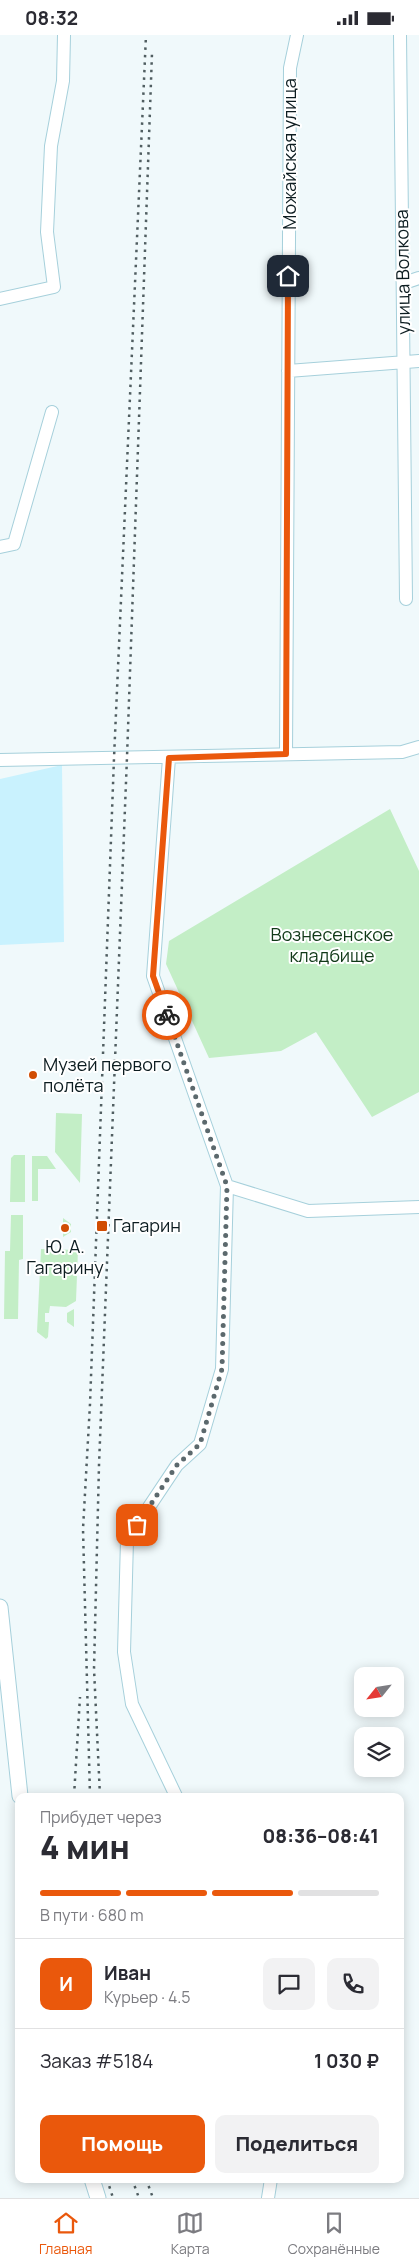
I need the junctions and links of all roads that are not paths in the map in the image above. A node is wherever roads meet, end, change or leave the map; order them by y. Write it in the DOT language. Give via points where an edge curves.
graph roads {
  1 [pos="64,35"];
  2 [pos="297,35"];
  3 [pos="400,35"];
  4 [pos="419,278"];
  5 [pos="404,283"];
  6 [pos="0,299"];
  7 [pos="419,361"];
  8 [pos="404,363"];
  9 [pos="288,371"];
  10 [pos="52,412"];
  11 [pos="0,547"];
  12 [pos="406,599"];
  13 [pos="419,747"];
  14 [pos="286,754"];
  15 [pos="169,758"];
  16 [pos="0,760"];
  17 [pos="227,1186"];
  18 [pos="419,1207"];
  19 [pos="0,1607"];
  20 [pos="20,1793"];
  21 [pos="175,1793"];
  22 [pos="93,2183"];
  23 [pos="270,2183"];
  24 [pos="98,2198"];
  25 [pos="268,2198"];
  1 -- 6 [label="street" via="63,81 51,146 46,232 54,287"];
  2 -- 9 [label="street, Можайская улица" via="290,68"];
  3 -- 5 [label="street, улица Волкова"];
  4 -- 5 [label="street"];
  5 -- 8 [label="street, улица Волкова"];
  7 -- 8 [label="street"];
  8 -- 9 [label="street"];
  8 -- 12 [label="street, улица Волкова"];
  9 -- 14 [label="street, Можайская улица"];
  10 -- 11 [label="street" via="14,544"];
  13 -- 14 [label="street" via="402,752"];
  14 -- 15 [label="street"];
  15 -- 16 [label="street"];
  15 -- 17 [label="street" via="153,976"];
  17 -- 18 [label="street" via="308,1211"];
  17 -- 21 [label="street" via="222,1369 200,1444 177,1465 128,1540 124,1652 132,1704"];
  19 -- 20 [label="main road"];
  22 -- 24 [label="main road"];
  23 -- 25 [label="street"];
}
